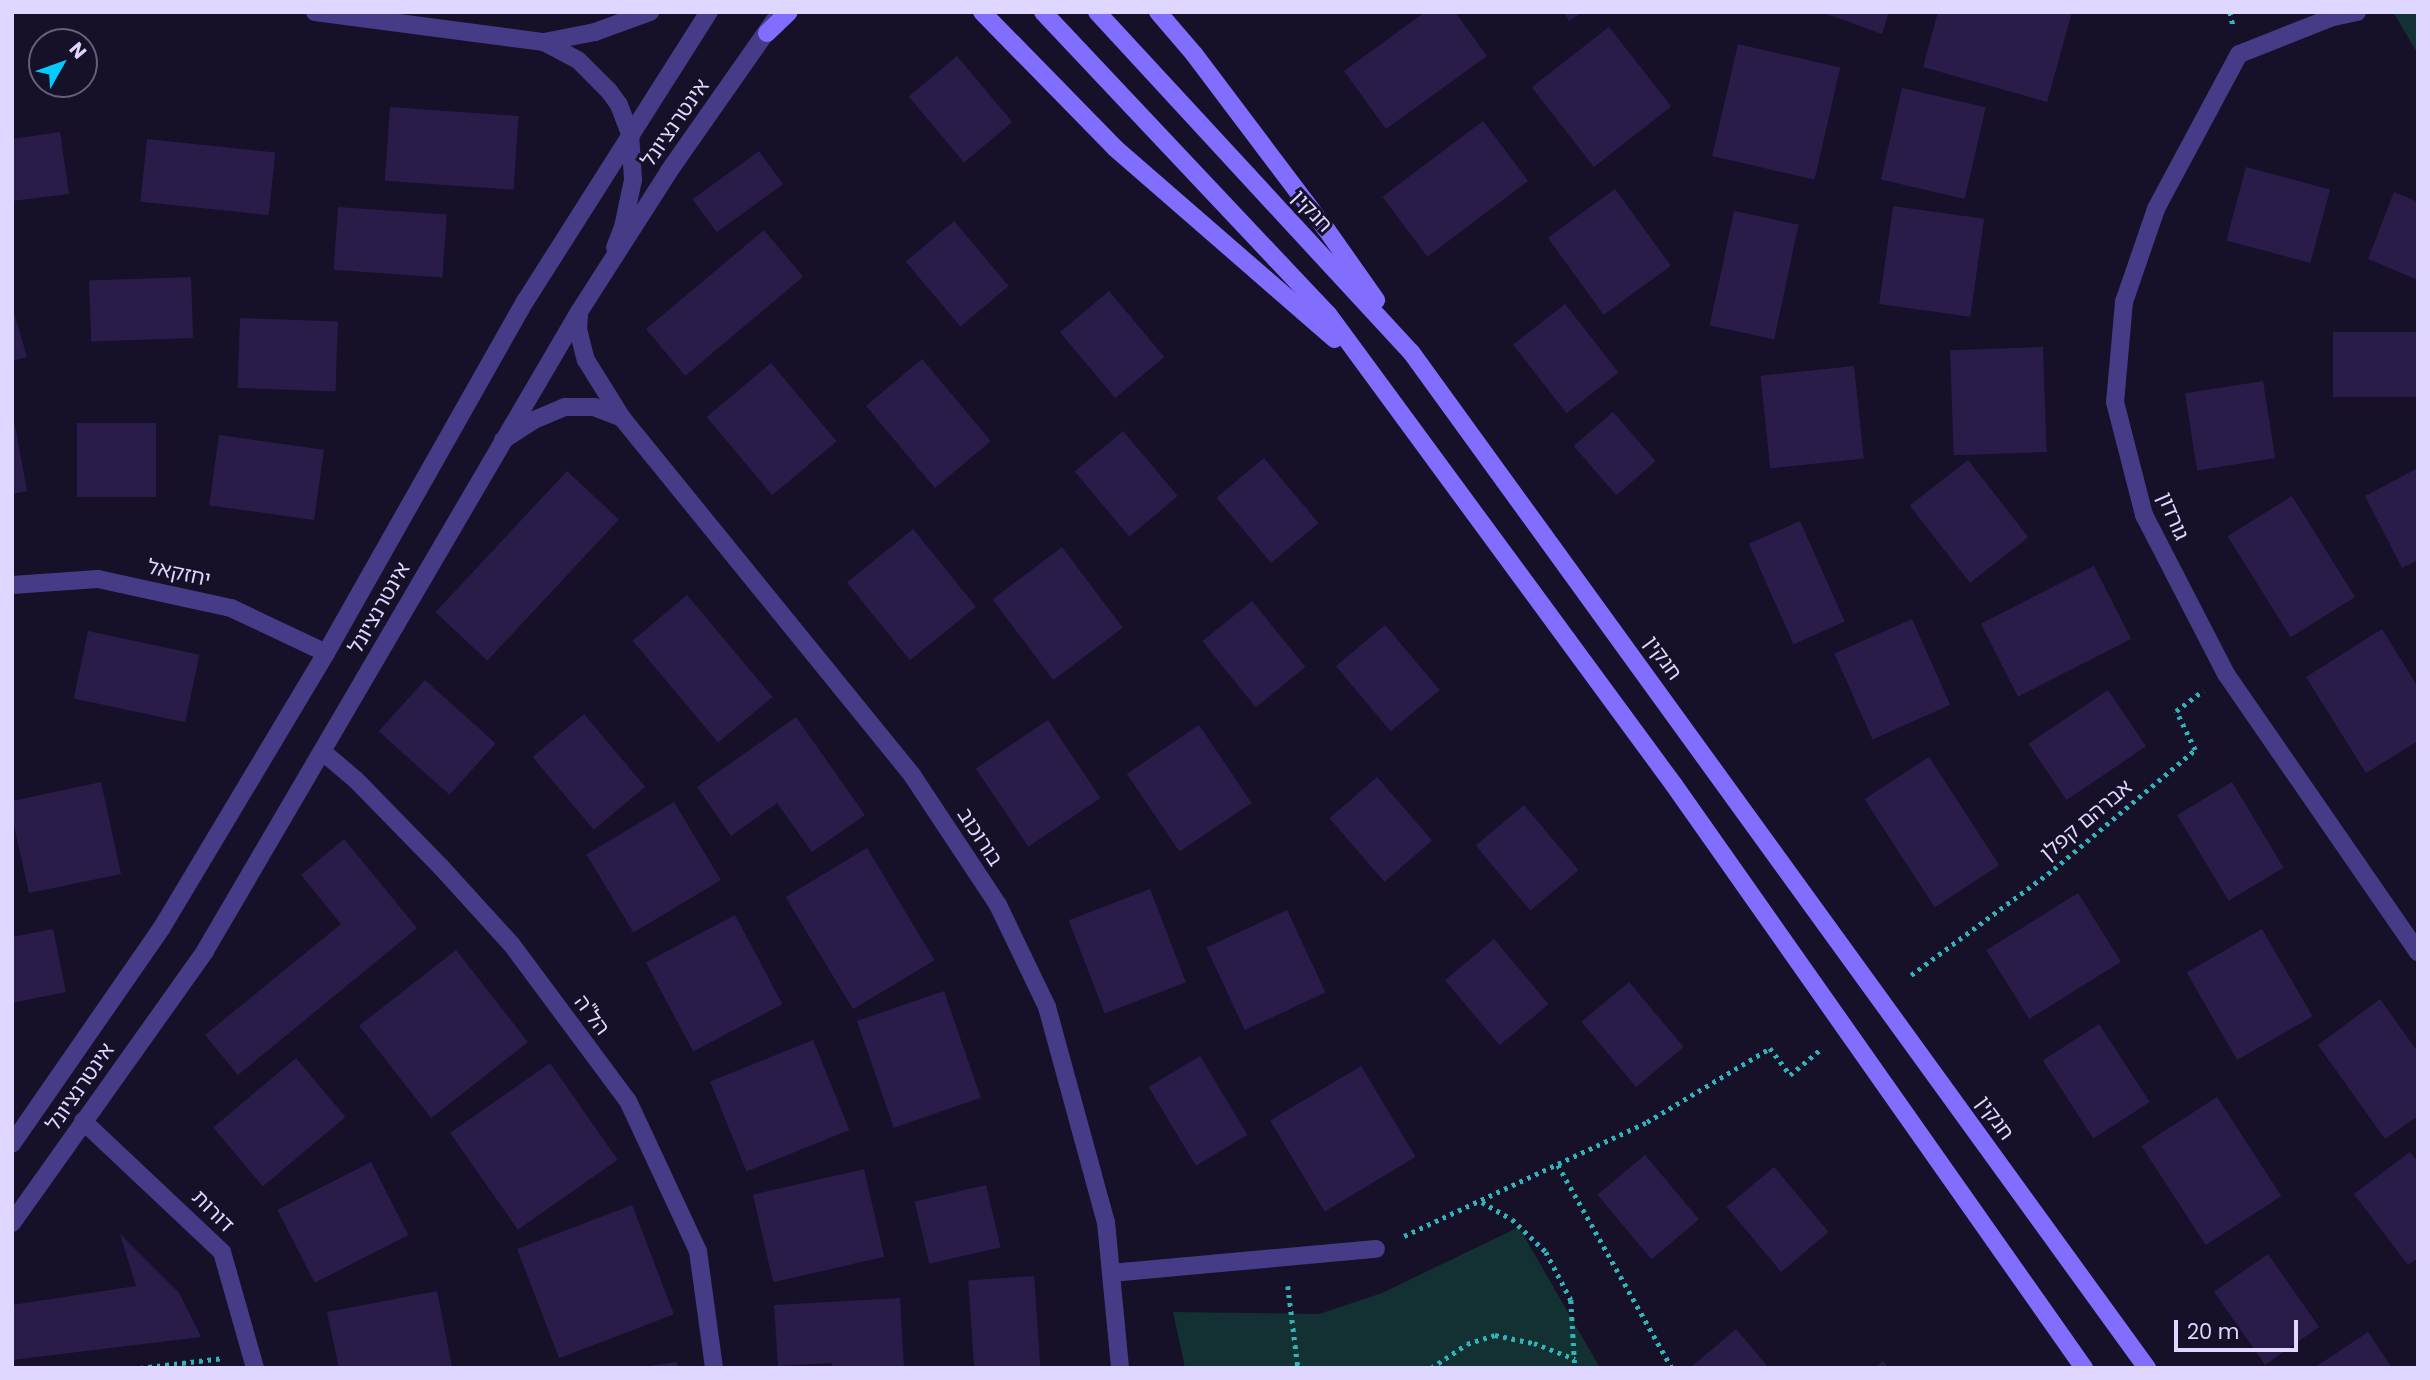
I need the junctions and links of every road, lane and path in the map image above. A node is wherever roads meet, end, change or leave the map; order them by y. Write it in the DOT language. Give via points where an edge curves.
graph roads {
  1 [pos="315,12"];
  2 [pos="650,12"];
  3 [pos="709,12"];
  4 [pos="779,12"];
  5 [pos="789,12"];
  6 [pos="982,12"];
  7 [pos="1042,12"];
  8 [pos="1097,12"];
  9 [pos="1158,12"];
  10 [pos="2357,12"];
  11 [pos="767,33"];
  12 [pos="544,42"];
  13 [pos="630,133"];
  14 [pos="609,264"];
  15 [pos="579,312"];
  16 [pos="1412,352"];
  17 [pos="1394,399"];
  18 [pos="622,418"];
  19 [pos="502,441"];
  20 [pos="12,585"];
  21 [pos="326,653"];
  22 [pos="2226,674"];
  23 [pos="323,752"];
  24 [pos="2418,952"];
  25 [pos="1911,975"];
  26 [pos="1820,1050"];
  27 [pos="83,1121"];
  28 [pos="12,1144"];
  29 [pos="1558,1166"];
  30 [pos="1482,1202"];
  31 [pos="12,1223"];
  32 [pos="1376,1249"];
  33 [pos="1285,1257"];
  34 [pos="1111,1273"];
  35 [pos="1575,1359"];
  36 [pos="255,1361"];
  37 [pos="140,1368"];
  38 [pos="714,1368"];
  39 [pos="1120,1368"];
  40 [pos="1298,1368"];
  41 [pos="1431,1368"];
  42 [pos="1575,1368"];
  43 [pos="1672,1368"];
  44 [pos="2084,1368"];
  45 [pos="2147,1368"];
  1 -- 12 [label="street"];
  2 -- 12 [label="street" via="595,32"];
  3 -- 13 [label="street, אינטרנציונל"];
  4 -- 11 [label="street, אינטרנציונל"];
  5 -- 11 [label="main road"];
  6 -- 17 [label="main road" via="1115,148 1319,323"];
  7 -- 17 [label="main road" via="1328,314"];
  8 -- 16 [label="main road, חנקין"];
  9 -- 16 [label="main road" via="1326,229"];
  10 -- 22 [label="street, גורדון" via="2239,54 2156,209 2124,302 2115,402 2144,515"];
  11 -- 14 [label="street, אינטרנציונל"];
  12 -- 13 [label="street" via="595,75 619,105"];
  13 -- 14 [label="street" via="633,180 624,227"];
  13 -- 21 [label="street, אינטרנציונל" via="526,300"];
  14 -- 15 [label="street, אינטרנציונל"];
  15 -- 18 [label="street, בורוכוב" via="586,360"];
  15 -- 19 [label="street, אינטרנציונל"];
  16 -- 45 [label="main road, חנקין"];
  17 -- 44 [label="main road" via="1674,785"];
  18 -- 19 [label="street" via="594,407 565,407"];
  18 -- 34 [label="street, בורוכוב" via="912,775 998,905 1047,1007 1105,1222"];
  19 -- 23 [label="street, אינטרנציונל"];
  20 -- 21 [label="street, יחזקאל" via="98,579 205,602 232,608"];
  21 -- 28 [label="street, אינטרנציונל" via="161,929"];
  22 -- 24 [label="street, גורדון"];
  22 -- 25 [label="path, אברהם קפלן" via="2176,711 2195,750 2054,869"];
  23 -- 27 [label="street, אינטרנציונל" via="205,951"];
  23 -- 38 [label="street, הל\"ה" via="441,867 512,945 628,1101 698,1251"];
  26 -- 29 [label="path" via="1790,1075 1770,1048 1647,1122"];
  27 -- 31 [label="street, אינטרנציונל"];
  27 -- 36 [label="street, דורות" via="222,1252"];
  29 -- 30 [label="path"];
  29 -- 43 [label="path"];
  30 -- 32 [label="path"];
  30 -- 35 [label="path" via="1512,1219 1546,1252 1571,1300"];
  32 -- 33 [label="street"];
  33 -- 34 [label="street"];
  33 -- 40 [label="path"];
  34 -- 39 [label="street, בורוכוב"];
  35 -- 41 [label="path" via="1534,1343 1495,1335 1467,1344"];
  35 -- 42 [label="path"];
  36 -- 37 [label="path"];
}
